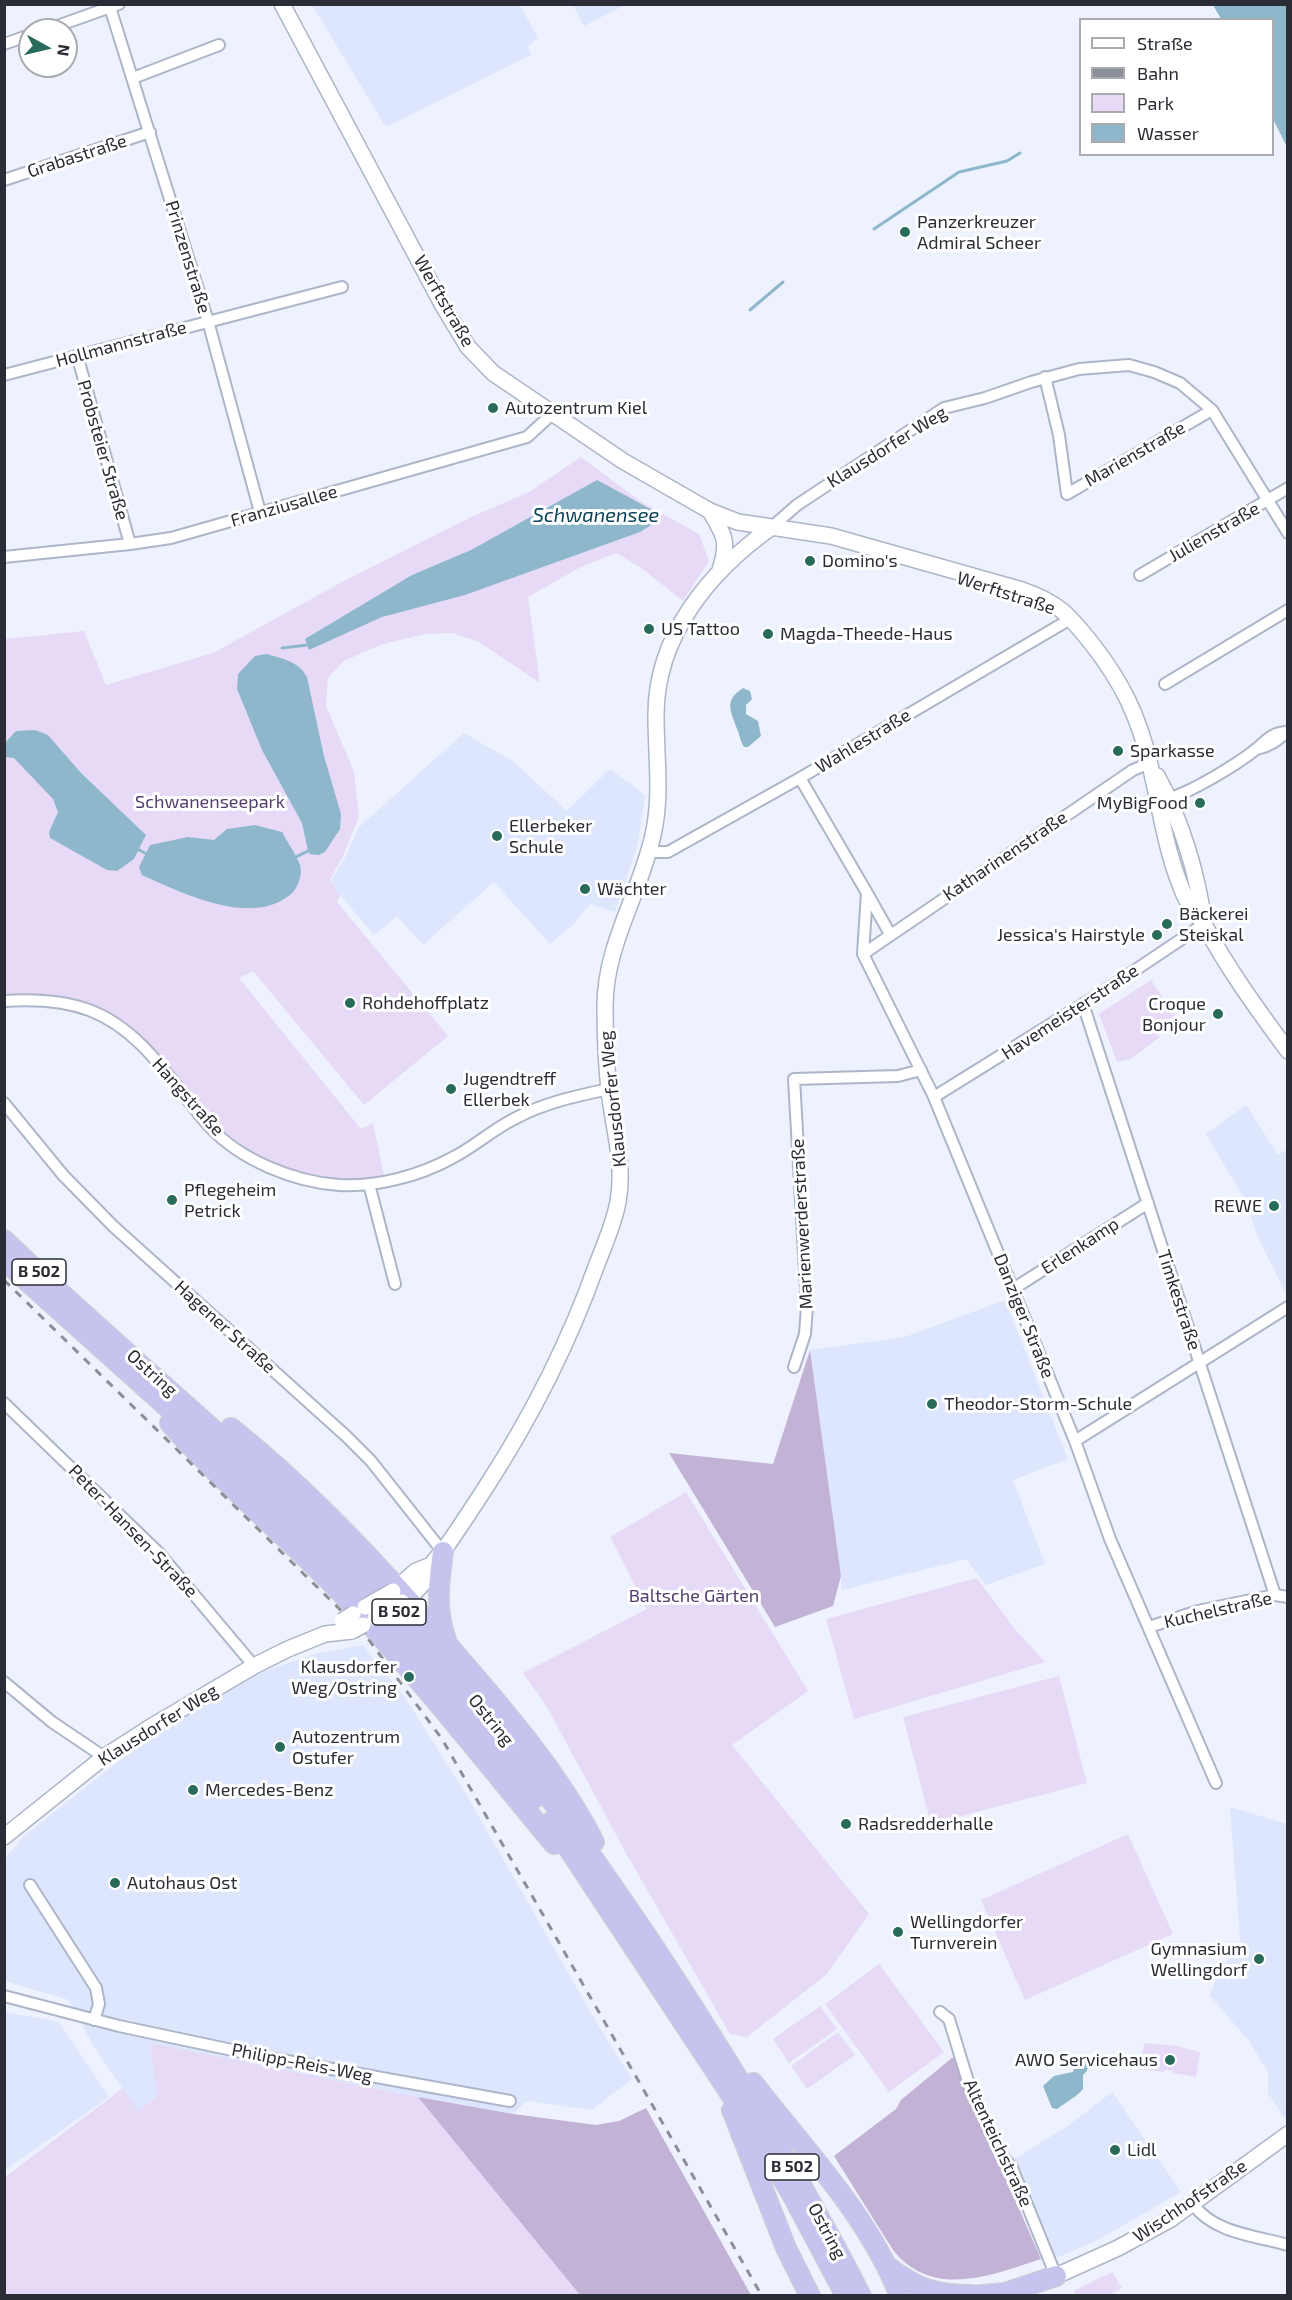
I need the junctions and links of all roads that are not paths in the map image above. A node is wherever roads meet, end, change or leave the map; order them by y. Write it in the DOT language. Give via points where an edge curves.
graph roads {
  1 [pos="282,4"];
  2 [pos="113,6"];
  3 [pos="78,19"];
  4 [pos="219,45"];
  5 [pos="133,78"];
  6 [pos="150,132"];
  7 [pos="4,180"];
  8 [pos="342,287"];
  9 [pos="208,321"];
  10 [pos="77,355"];
  11 [pos="4,375"];
  12 [pos="1045,377"];
  13 [pos="1212,410"];
  14 [pos="552,414"];
  15 [pos="1287,489"];
  16 [pos="1267,501"];
  17 [pos="260,512"];
  18 [pos="710,512"];
  19 [pos="772,527"];
  20 [pos="1287,533"];
  21 [pos="130,544"];
  22 [pos="4,557"];
  23 [pos="718,574"];
  24 [pos="1140,575"];
  25 [pos="1287,610"];
  26 [pos="1072,618"];
  27 [pos="1165,684"];
  28 [pos="1287,731"];
  29 [pos="1150,763"];
  30 [pos="800,778"];
  31 [pos="1170,798"];
  32 [pos="649,852"];
  33 [pos="867,893"];
  34 [pos="1204,924"];
  35 [pos="890,934"];
  36 [pos="863,954"];
  37 [pos="4,1001"];
  38 [pos="1083,1005"];
  39 [pos="1287,1051"];
  40 [pos="921,1070"];
  41 [pos="609,1089"];
  42 [pos="934,1097"];
  43 [pos="4,1103"];
  44 [pos="369,1184"];
  45 [pos="1148,1203"];
  46 [pos="4,1240"];
  47 [pos="4,1260"];
  48 [pos="395,1284"];
  49 [pos="1013,1289"];
  50 [pos="1287,1307"];
  51 [pos="1199,1363"];
  52 [pos="794,1367"];
  53 [pos="152,1382"];
  54 [pos="4,1403"];
  55 [pos="1075,1441"];
  56 [pos="437,1558"];
  57 [pos="400,1594"];
  58 [pos="1275,1595"];
  59 [pos="1287,1597"];
  60 [pos="359,1619"];
  61 [pos="1149,1627"];
  62 [pos="448,1645"];
  63 [pos="254,1666"];
  64 [pos="4,1682"];
  65 [pos="104,1757"];
  66 [pos="1216,1783"];
  67 [pos="4,1838"];
  68 [pos="30,1885"];
  69 [pos="604,1886"];
  70 [pos="4,1996"];
  71 [pos="940,2012"];
  72 [pos="94,2020"];
  73 [pos="717,2043"];
  74 [pos="721,2079"];
  75 [pos="510,2100"];
  76 [pos="1287,2134"];
  77 [pos="1193,2204"];
  78 [pos="1287,2245"];
  79 [pos="888,2266"];
  80 [pos="1056,2276"];
  81 [pos="1003,2294"];
  82 [pos="810,2295"];
  83 [pos="846,2295"];
  84 [pos="861,2295"];
  85 [pos="900,2295"];
  86 [pos="971,2295"];
  1 -- 14 [label="main road, Werftstraße" via="468,347 493,373"];
  2 -- 3 [label="street"];
  2 -- 5 [label="street, Prinzenstraße"];
  4 -- 5 [label="street"];
  5 -- 6 [label="street, Prinzenstraße"];
  6 -- 7 [label="street, Grabastraße"];
  6 -- 9 [label="street, Prinzenstraße"];
  8 -- 9 [label="street, Hollmannstraße"];
  9 -- 10 [label="street, Hollmannstraße"];
  9 -- 17 [label="street, Prinzenstraße"];
  10 -- 11 [label="street, Hollmannstraße"];
  10 -- 21 [label="street, Probsteier Straße"];
  12 -- 13 [label="street, Klausdorfer Weg" via="1100,366 1129,365 1180,384"];
  12 -- 13 [label="street, Marienstraße" via="1059,435 1067,494"];
  12 -- 19 [label="street, Klausdorfer Weg" via="944,408 797,505"];
  13 -- 16 [label="street, Klausdorfer Weg"];
  14 -- 17 [label="street, Franziusallee" via="526,437"];
  14 -- 18 [label="main road, Werftstraße"];
  15 -- 16 [label="street, Julienstraße"];
  16 -- 20 [label="street, Klausdorfer Weg"];
  16 -- 24 [label="street, Julienstraße"];
  17 -- 21 [label="street, Franziusallee" via="171,538"];
  18 -- 19 [label="main road, Werftstraße" via="738,522"];
  18 -- 23 [label="main road, Klausdorfer Weg" via="726,543"];
  19 -- 23 [label="main road, Klausdorfer Weg"];
  19 -- 26 [label="main road, Werftstraße" via="1018,594"];
  21 -- 22 [label="street, Franziusallee"];
  23 -- 32 [label="main road, Klausdorfer Weg" via="674,633 660,672 656,716 659,795"];
  25 -- 27 [label="street"];
  26 -- 29 [label="main road" via="1124,688"];
  26 -- 30 [label="street, Wahlestraße"];
  28 -- 31 [label="street" via="1268,746"];
  29 -- 31 [label="main road"];
  29 -- 34 [label="main road" via="1162,823 1182,888 1190,907"];
  29 -- 35 [label="street, Katharinenstraße" via="1133,770"];
  30 -- 32 [label="street, Wahlestraße" via="668,852"];
  30 -- 33 [label="street"];
  31 -- 34 [label="main road" via="1202,902"];
  32 -- 41 [label="main road, Klausdorfer Weg" via="607,977 605,1040"];
  33 -- 35 [label="street"];
  33 -- 36 [label="street"];
  34 -- 38 [label="street, Havemeisterstraße"];
  34 -- 39 [label="main road" via="1232,974"];
  35 -- 36 [label="street, Katharinenstraße"];
  36 -- 40 [label="street, Danziger Straße"];
  37 -- 44 [label="street, Hangstraße" via="45,999 90,1010 140,1042 211,1128 246,1155 310,1181"];
  38 -- 42 [label="street, Havemeisterstraße"];
  38 -- 45 [label="street, Timkestraße"];
  40 -- 42 [label="street, Danziger Straße"];
  40 -- 52 [label="street, Marienwerderstraße" via="898,1077 795,1079 807,1307 805,1334"];
  41 -- 44 [label="street, Hangstraße" via="554,1101 514,1118 452,1158 404,1178"];
  41 -- 56 [label="main road, Klausdorfer Weg" via="621,1172 617,1203 602,1250 570,1331 524,1422 494,1475"];
  42 -- 49 [label="street, Danziger Straße"];
  43 -- 56 [label="street, Hagener Straße" via="63,1175 113,1226 371,1461"];
  44 -- 48 [label="street"];
  45 -- 49 [label="street, Erlenkamp"];
  45 -- 51 [label="street, Timkestraße"];
  46 -- 53 [label="highway, Ostring / B 502"];
  47 -- 53 [label="highway, Ostring / B 502"];
  49 -- 55 [label="street, Danziger Straße"];
  50 -- 51 [label="street"];
  51 -- 55 [label="street"];
  51 -- 58 [label="street, Timkestraße"];
  53 -- 57 [label="highway" via="196,1401 259,1452 316,1504"];
  53 -- 60 [label="highway" via="170,1423 286,1537"];
  53 -- 69 [label="highway, Ostring / B 502" via="396,1628"];
  54 -- 63 [label="street, Peter-Hansen-Straße" via="159,1552"];
  55 -- 61 [label="street, Danziger Straße" via="1110,1539"];
  56 -- 57 [label="main road, Klausdorfer Weg" via="424,1582"];
  56 -- 62 [label="highway" via="440,1617"];
  57 -- 60 [label="main road, Klausdorfer Weg, bridge"];
  57 -- 62 [label="highway"];
  58 -- 59 [label="street, Kuchelstraße"];
  58 -- 61 [label="street, Kuchelstraße" via="1198,1611"];
  60 -- 63 [label="main road, Klausdorfer Weg"];
  60 -- 69 [label="highway" via="415,1673 570,1863"];
  61 -- 66 [label="street, Danziger Straße"];
  62 -- 69 [label="highway" via="552,1774 590,1833"];
  63 -- 65 [label="main road, Klausdorfer Weg"];
  64 -- 65 [label="street" via="52,1722"];
  65 -- 67 [label="main road, Klausdorfer Weg"];
  68 -- 72 [label="street" via="96,1988 99,2004"];
  69 -- 73 [label="highway, Ostring / B 502"];
  69 -- 74 [label="highway, Ostring / B 502"];
  70 -- 72 [label="street, Philipp-Reis-Weg"];
  71 -- 80 [label="street, Altenteichstraße" via="949,2019 970,2088 999,2151 1012,2168"];
  72 -- 75 [label="street, Philipp-Reis-Weg" via="265,2057"];
  73 -- 79 [label="highway" via="810,2153"];
  73 -- 84 [label="highway, Ostring / B 502" via="806,2190"];
  74 -- 82 [label="highway" via="786,2248"];
  74 -- 83 [label="highway, Ostring / B 502" via="794,2198"];
  76 -- 77 [label="main road, Wischhofstraße"];
  77 -- 78 [label="street" via="1217,2225"];
  77 -- 80 [label="main road, Wischhofstraße" via="1118,2248"];
  79 -- 85 [label="highway"];
  79 -- 86 [label="highway" via="927,2290"];
  80 -- 81 [label="highway"];
  81 -- 86 [label="highway"];
}
